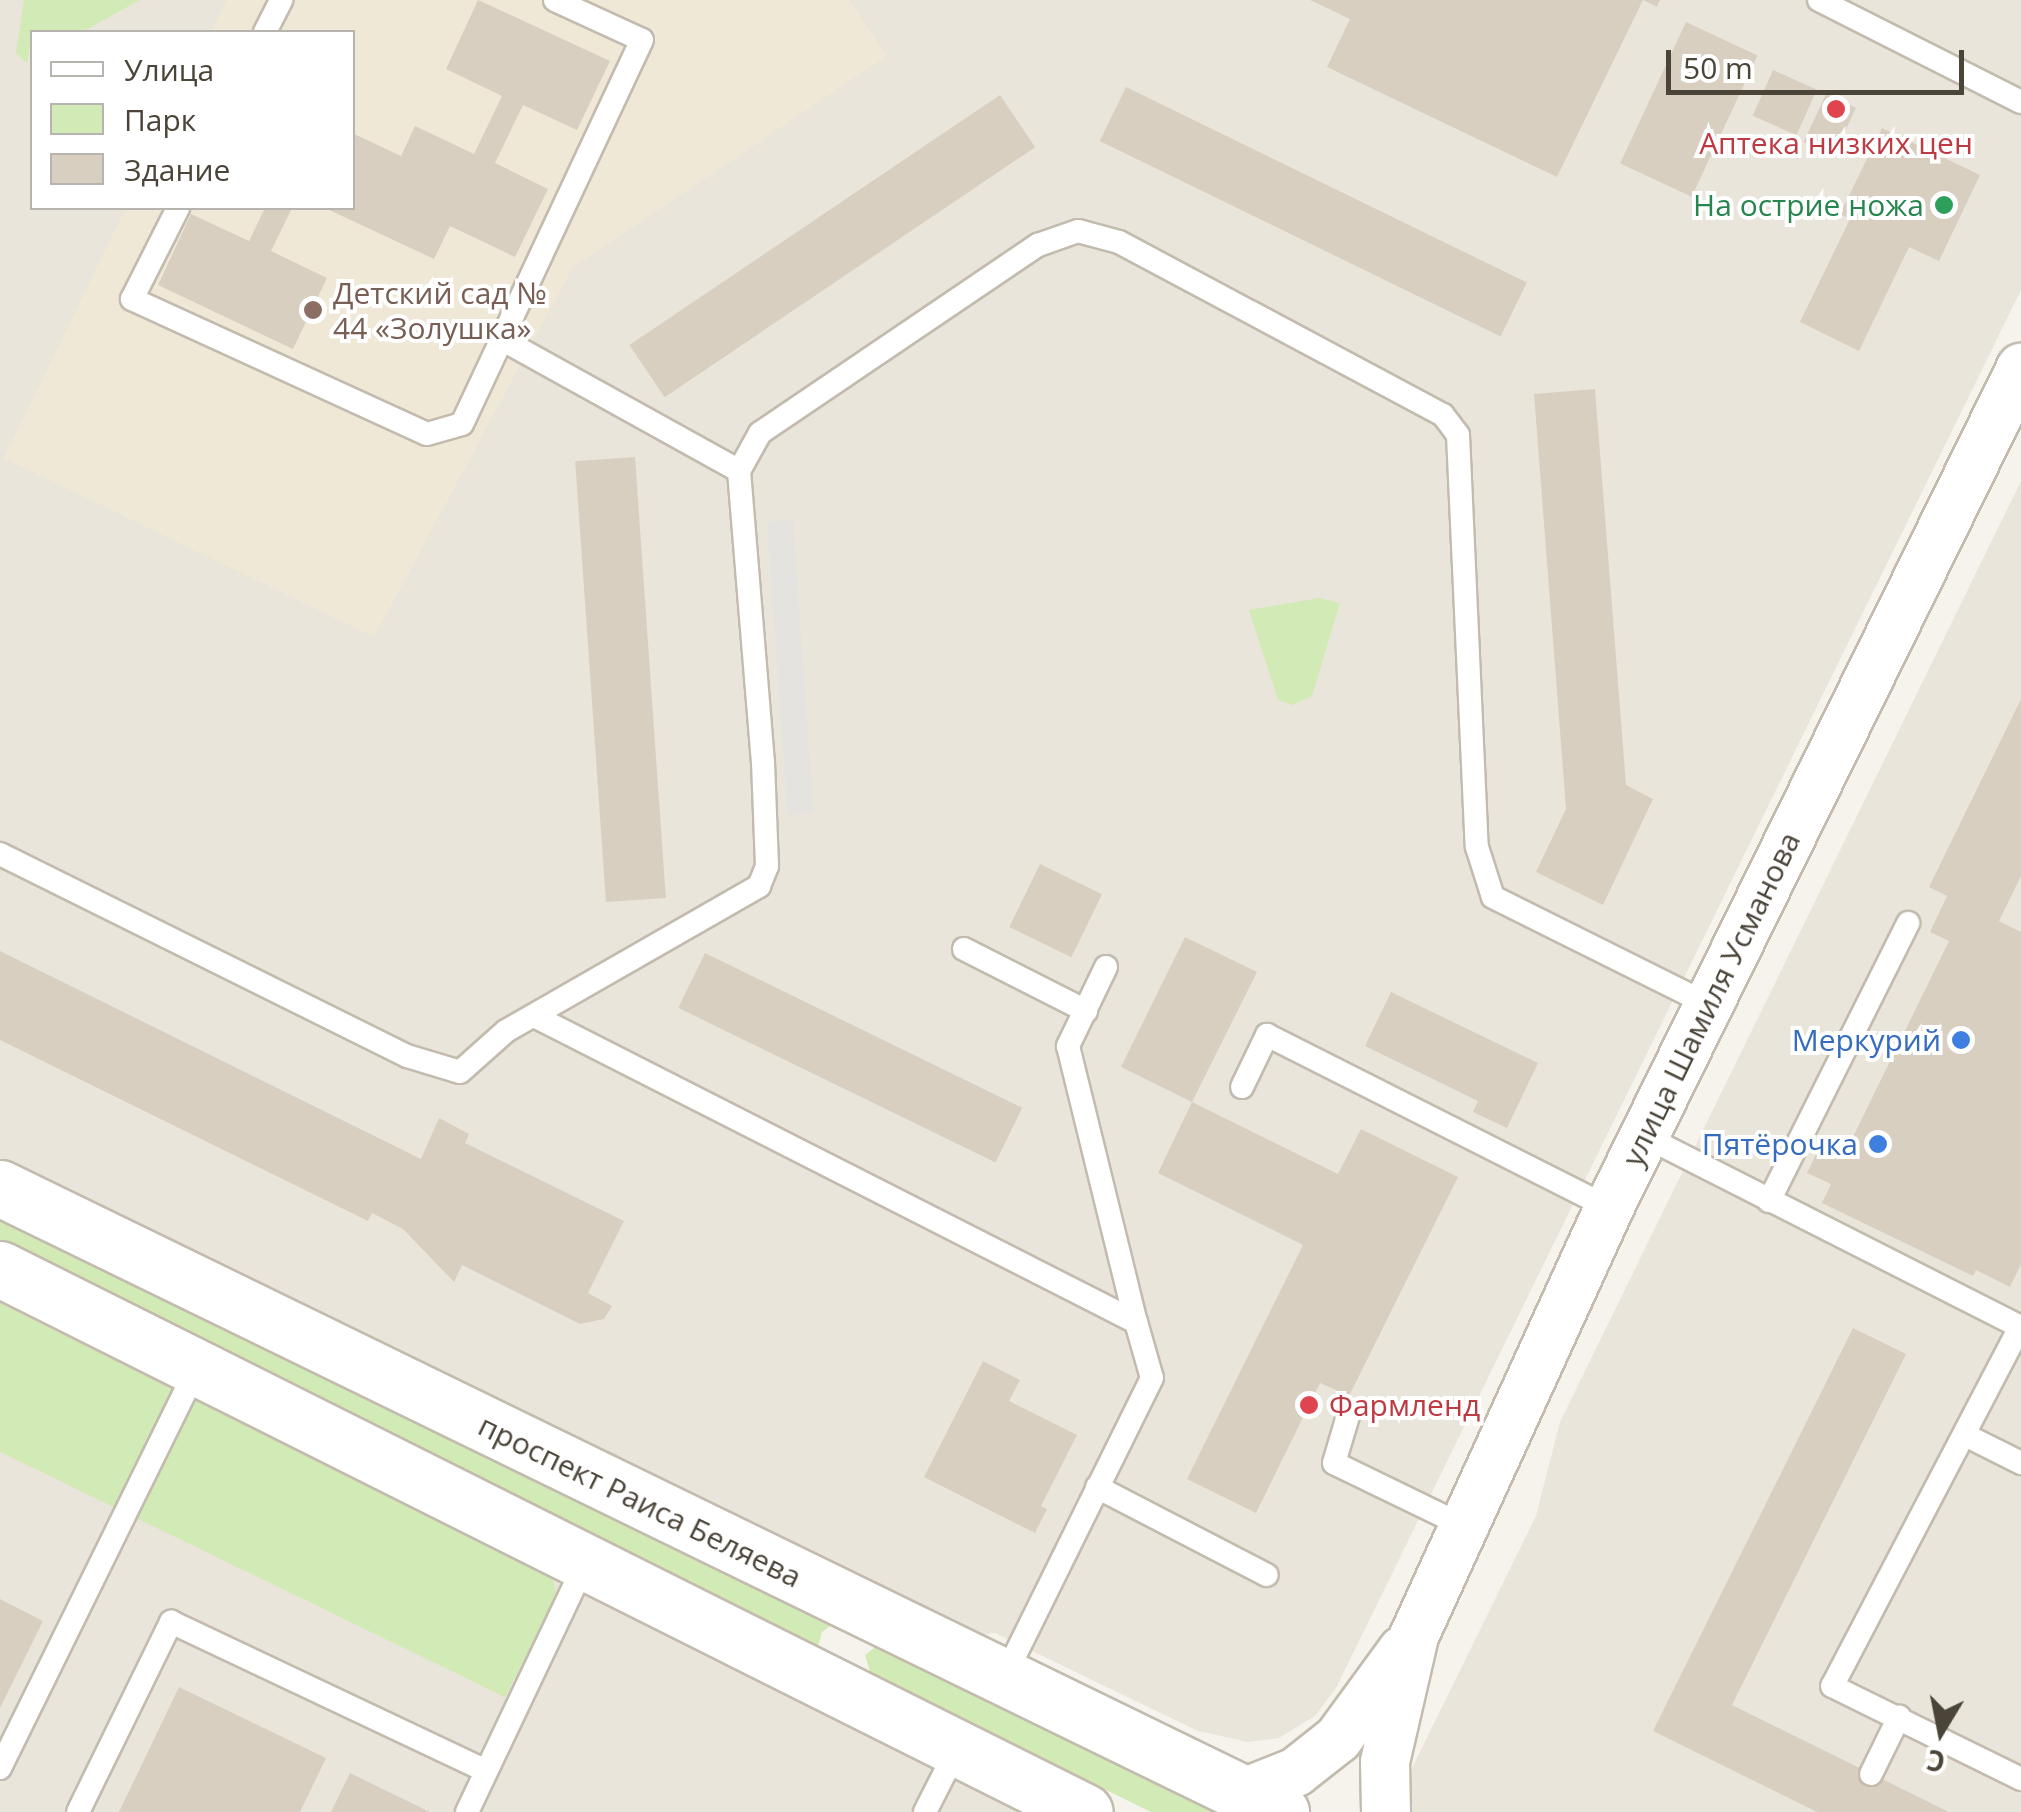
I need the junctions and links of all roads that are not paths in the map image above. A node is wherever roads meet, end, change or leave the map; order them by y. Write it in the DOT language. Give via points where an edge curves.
graph roads {
  1 [pos="281,0"];
  2 [pos="555,0"];
  3 [pos="1823,1"];
  4 [pos="266,30"];
  5 [pos="2021,102"];
  6 [pos="177,210"];
  7 [pos="502,340"];
  8 [pos="2021,368"];
  9 [pos="739,471"];
  10 [pos="0,854"];
  11 [pos="1908,923"];
  12 [pos="964,950"];
  13 [pos="1106,967"];
  14 [pos="1708,1004"];
  15 [pos="1086,1010"];
  16 [pos="538,1018"];
  17 [pos="1242,1087"];
  18 [pos="1644,1136"];
  19 [pos="0,1188"];
  20 [pos="1769,1201"];
  21 [pos="1608,1208"];
  22 [pos="0,1269"];
  23 [pos="1136,1322"];
  24 [pos="2020,1327"];
  25 [pos="197,1368"];
  26 [pos="1348,1416"];
  27 [pos="1965,1435"];
  28 [pos="2021,1463"];
  29 [pos="1097,1487"];
  30 [pos="1464,1526"];
  31 [pos="586,1563"];
  32 [pos="1267,1576"];
  33 [pos="899,1628"];
  34 [pos="1414,1636"];
  35 [pos="1002,1680"];
  36 [pos="861,1697"];
  37 [pos="1898,1717"];
  38 [pos="958,1747"];
  39 [pos="0,1768"];
  40 [pos="486,1771"];
  41 [pos="1871,1774"];
  42 [pos="2021,1780"];
  43 [pos="1262,1803"];
  44 [pos="78,1812"];
  45 [pos="467,1812"];
  46 [pos="925,1812"];
  47 [pos="1085,1812"];
  48 [pos="1386,1812"];
  1 -- 4 [label="lane"];
  2 -- 7 [label="lane" via="642,40"];
  3 -- 5 [label="lane"];
  6 -- 7 [label="lane" via="132,299 427,434 462,424"];
  7 -- 9 [label="lane"];
  8 -- 14 [label="street, улица Шамиля Усманова"];
  9 -- 14 [label="lane" via="760,433 1038,245 1078,230 1119,242 1418,397 1458,435 1477,847 1494,897"];
  9 -- 16 [label="lane" via="767,866 759,886"];
  10 -- 16 [label="lane" via="408,1056 460,1072 506,1031"];
  11 -- 20 [label="lane"];
  12 -- 15 [label="lane"];
  13 -- 15 [label="lane"];
  14 -- 18 [label="street, улица Шамиля Усманова"];
  15 -- 23 [label="lane" via="1068,1046"];
  16 -- 23 [label="lane"];
  17 -- 21 [label="lane" via="1267,1035"];
  18 -- 20 [label="lane"];
  18 -- 21 [label="street, улица Шамиля Усманова"];
  19 -- 33 [label="street, проспект Раиса Беляева"];
  20 -- 24 [label="lane"];
  21 -- 30 [label="street, улица Шамиля Усманова"];
  22 -- 25 [label="street"];
  23 -- 29 [label="lane" via="1152,1378"];
  24 -- 27 [label="lane"];
  25 -- 31 [label="street"];
  25 -- 39 [label="lane"];
  26 -- 30 [label="lane" via="1334,1463"];
  27 -- 28 [label="lane"];
  27 -- 37 [label="lane" via="1832,1686"];
  29 -- 32 [label="lane"];
  29 -- 35 [label="lane"];
  30 -- 34 [label="street, улица Шамиля Усманова"];
  31 -- 36 [label="street"];
  31 -- 40 [label="lane"];
  33 -- 35 [label="street, проспект Раиса Беляева"];
  33 -- 36 [label="street" via="860,1629 846,1648 844,1670"];
  34 -- 43 [label="street, улица Шамиля Усманова" via="1338,1739"];
  34 -- 48 [label="street, улица Шамиля Усманова" via="1385,1762"];
  35 -- 43 [label="street, проспект Раиса Беляева"];
  36 -- 38 [label="street"];
  37 -- 41 [label="lane"];
  37 -- 42 [label="lane"];
  38 -- 46 [label="lane"];
  38 -- 47 [label="street"];
  40 -- 44 [label="lane" via="170,1622"];
  40 -- 45 [label="lane"];
}
